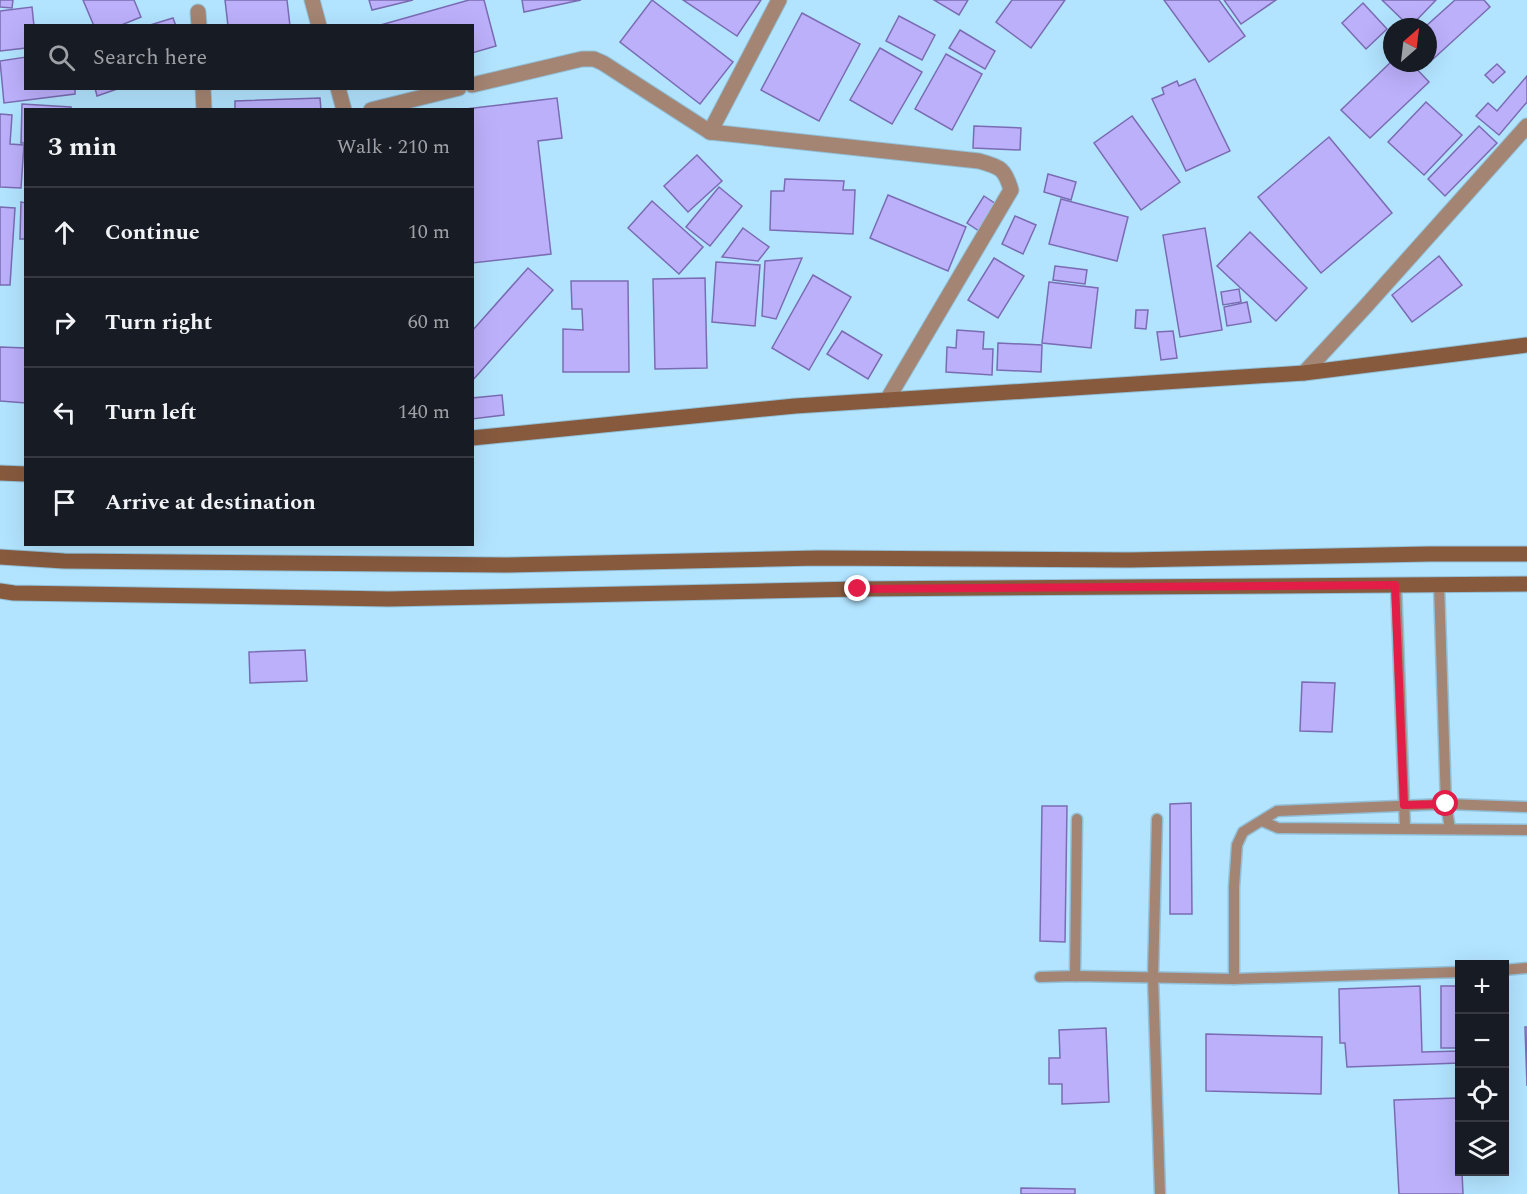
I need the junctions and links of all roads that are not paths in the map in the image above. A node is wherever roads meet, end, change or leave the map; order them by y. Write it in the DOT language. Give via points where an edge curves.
graph roads {
  1 [pos="312,0"];
  2 [pos="780,0"];
  3 [pos="318,24"];
  4 [pos="474,85"];
  5 [pos="203,90"];
  6 [pos="339,90"];
  7 [pos="451,90"];
  8 [pos="204,108"];
  9 [pos="343,108"];
  10 [pos="379,108"];
  11 [pos="1527,126"];
  12 [pos="710,132"];
  13 [pos="1527,345"];
  14 [pos="1304,373"];
  15 [pos="887,400"];
  16 [pos="474,438"];
  17 [pos="0,473"];
  18 [pos="24,474"];
  19 [pos="1527,554"];
  20 [pos="0,556"];
  21 [pos="1439,584"];
  22 [pos="1527,584"];
  23 [pos="1395,585"];
  24 [pos="0,591"];
  25 [pos="1446,804"];
  26 [pos="1404,805"];
  27 [pos="1527,807"];
  28 [pos="1077,819"];
  29 [pos="1157,819"];
  30 [pos="1262,821"];
  31 [pos="1406,828"];
  32 [pos="1450,829"];
  33 [pos="1527,830"];
  34 [pos="1527,968"];
  35 [pos="1509,970"];
  36 [pos="1455,972"];
  37 [pos="1075,976"];
  38 [pos="1040,977"];
  39 [pos="1153,977"];
  40 [pos="1234,979"];
  41 [pos="1160,1194"];
  1 -- 3 [label="street"];
  2 -- 12 [label="street"];
  4 -- 12 [label="street" via="594,59"];
  5 -- 8 [label="street"];
  6 -- 9 [label="street"];
  7 -- 10 [label="street"];
  11 -- 14 [label="street"];
  12 -- 15 [label="street" via="980,161 1006,173 1011,190"];
  13 -- 14 [label="main road"];
  14 -- 15 [label="main road"];
  15 -- 16 [label="main road"];
  17 -- 18 [label="main road"];
  19 -- 20 [label="main road" via="1129,560 818,558 505,565 64,561"];
  21 -- 22 [label="main road"];
  21 -- 23 [label="main road"];
  21 -- 25 [label="lane"];
  23 -- 24 [label="main road" via="389,598"];
  23 -- 26 [label="lane"];
  25 -- 26 [label="lane"];
  25 -- 27 [label="lane"];
  25 -- 32 [label="lane"];
  26 -- 30 [label="lane" via="1278,812"];
  26 -- 31 [label="lane"];
  28 -- 37 [label="lane"];
  29 -- 39 [label="lane"];
  30 -- 31 [label="lane" via="1278,828"];
  30 -- 40 [label="lane" via="1243,832 1237,845"];
  31 -- 32 [label="lane"];
  32 -- 33 [label="lane"];
  34 -- 35 [label="lane"];
  36 -- 40 [label="lane"];
  37 -- 38 [label="lane"];
  37 -- 39 [label="lane"];
  39 -- 40 [label="lane"];
  39 -- 41 [label="lane"];
}
